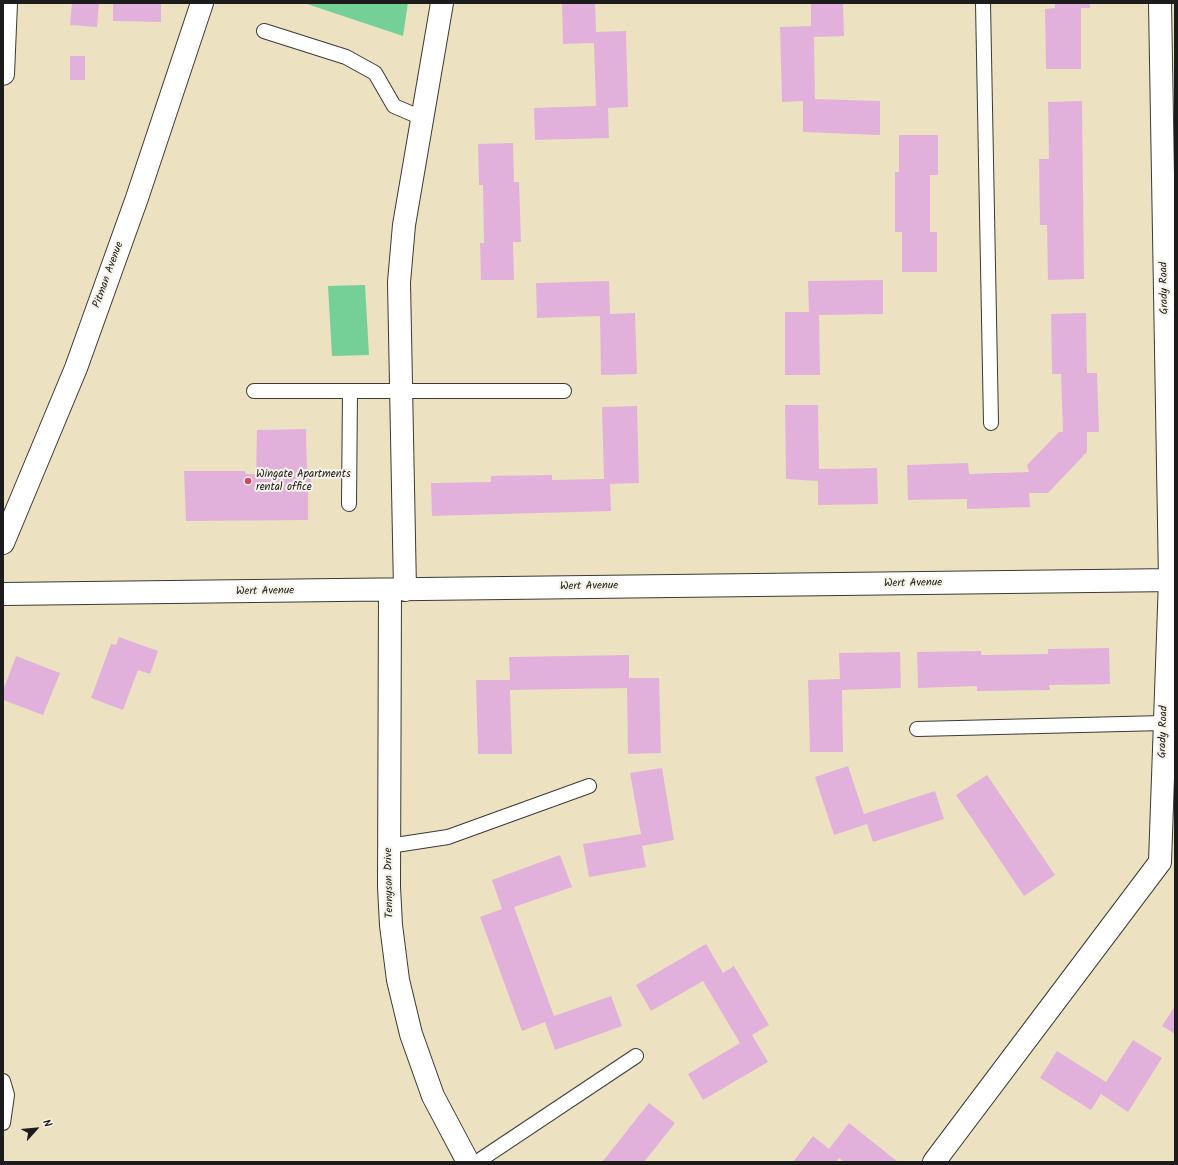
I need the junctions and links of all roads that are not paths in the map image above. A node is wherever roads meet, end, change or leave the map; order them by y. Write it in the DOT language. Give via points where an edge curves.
graph roads {
  1 [pos="6,3"];
  2 [pos="202,3"];
  3 [pos="442,3"];
  4 [pos="983,3"];
  5 [pos="1160,3"];
  6 [pos="264,31"];
  7 [pos="3,74"];
  8 [pos="422,118"];
  9 [pos="1169,200"];
  10 [pos="254,391"];
  11 [pos="564,391"];
  12 [pos="350,392"];
  13 [pos="401,392"];
  14 [pos="991,423"];
  15 [pos="349,504"];
  16 [pos="3,543"];
  17 [pos="1172,580"];
  18 [pos="397,590"];
  19 [pos="3,594"];
  20 [pos="1164,723"];
  21 [pos="917,729"];
  22 [pos="589,786"];
  23 [pos="389,846"];
  24 [pos="1167,863"];
  25 [pos="636,1056"];
  26 [pos="3,1081"];
  27 [pos="3,1123"];
  28 [pos="468,1162"];
  29 [pos="477,1162"];
  30 [pos="934,1162"];
  1 -- 7 [label="street"];
  2 -- 16 [label="street, Pitman Avenue" via="137,198 76,368"];
  3 -- 8 [label="street, Tennyson Drive"];
  4 -- 14 [label="lane"];
  5 -- 9 [label="street, Grady Road"];
  6 -- 8 [label="lane" via="346,57 375,73 394,106"];
  8 -- 13 [label="street, Tennyson Drive" via="404,225 399,282"];
  9 -- 17 [label="street, Grady Road"];
  10 -- 12 [label="lane"];
  11 -- 13 [label="lane"];
  12 -- 13 [label="lane"];
  12 -- 15 [label="lane"];
  13 -- 18 [label="street, Tennyson Drive"];
  17 -- 18 [label="street, Wert Avenue"];
  17 -- 20 [label="street, Grady Road"];
  18 -- 19 [label="street, Wert Avenue"];
  18 -- 23 [label="street, Tennyson Drive"];
  20 -- 21 [label="lane"];
  20 -- 24 [label="street, Grady Road"];
  22 -- 23 [label="lane" via="448,837"];
  23 -- 28 [label="street, Tennyson Drive" via="391,925 398,980 411,1034 433,1096"];
  24 -- 30 [label="street"];
  25 -- 29 [label="lane"];
  26 -- 27 [label="lane" via="7,1095"];
}
